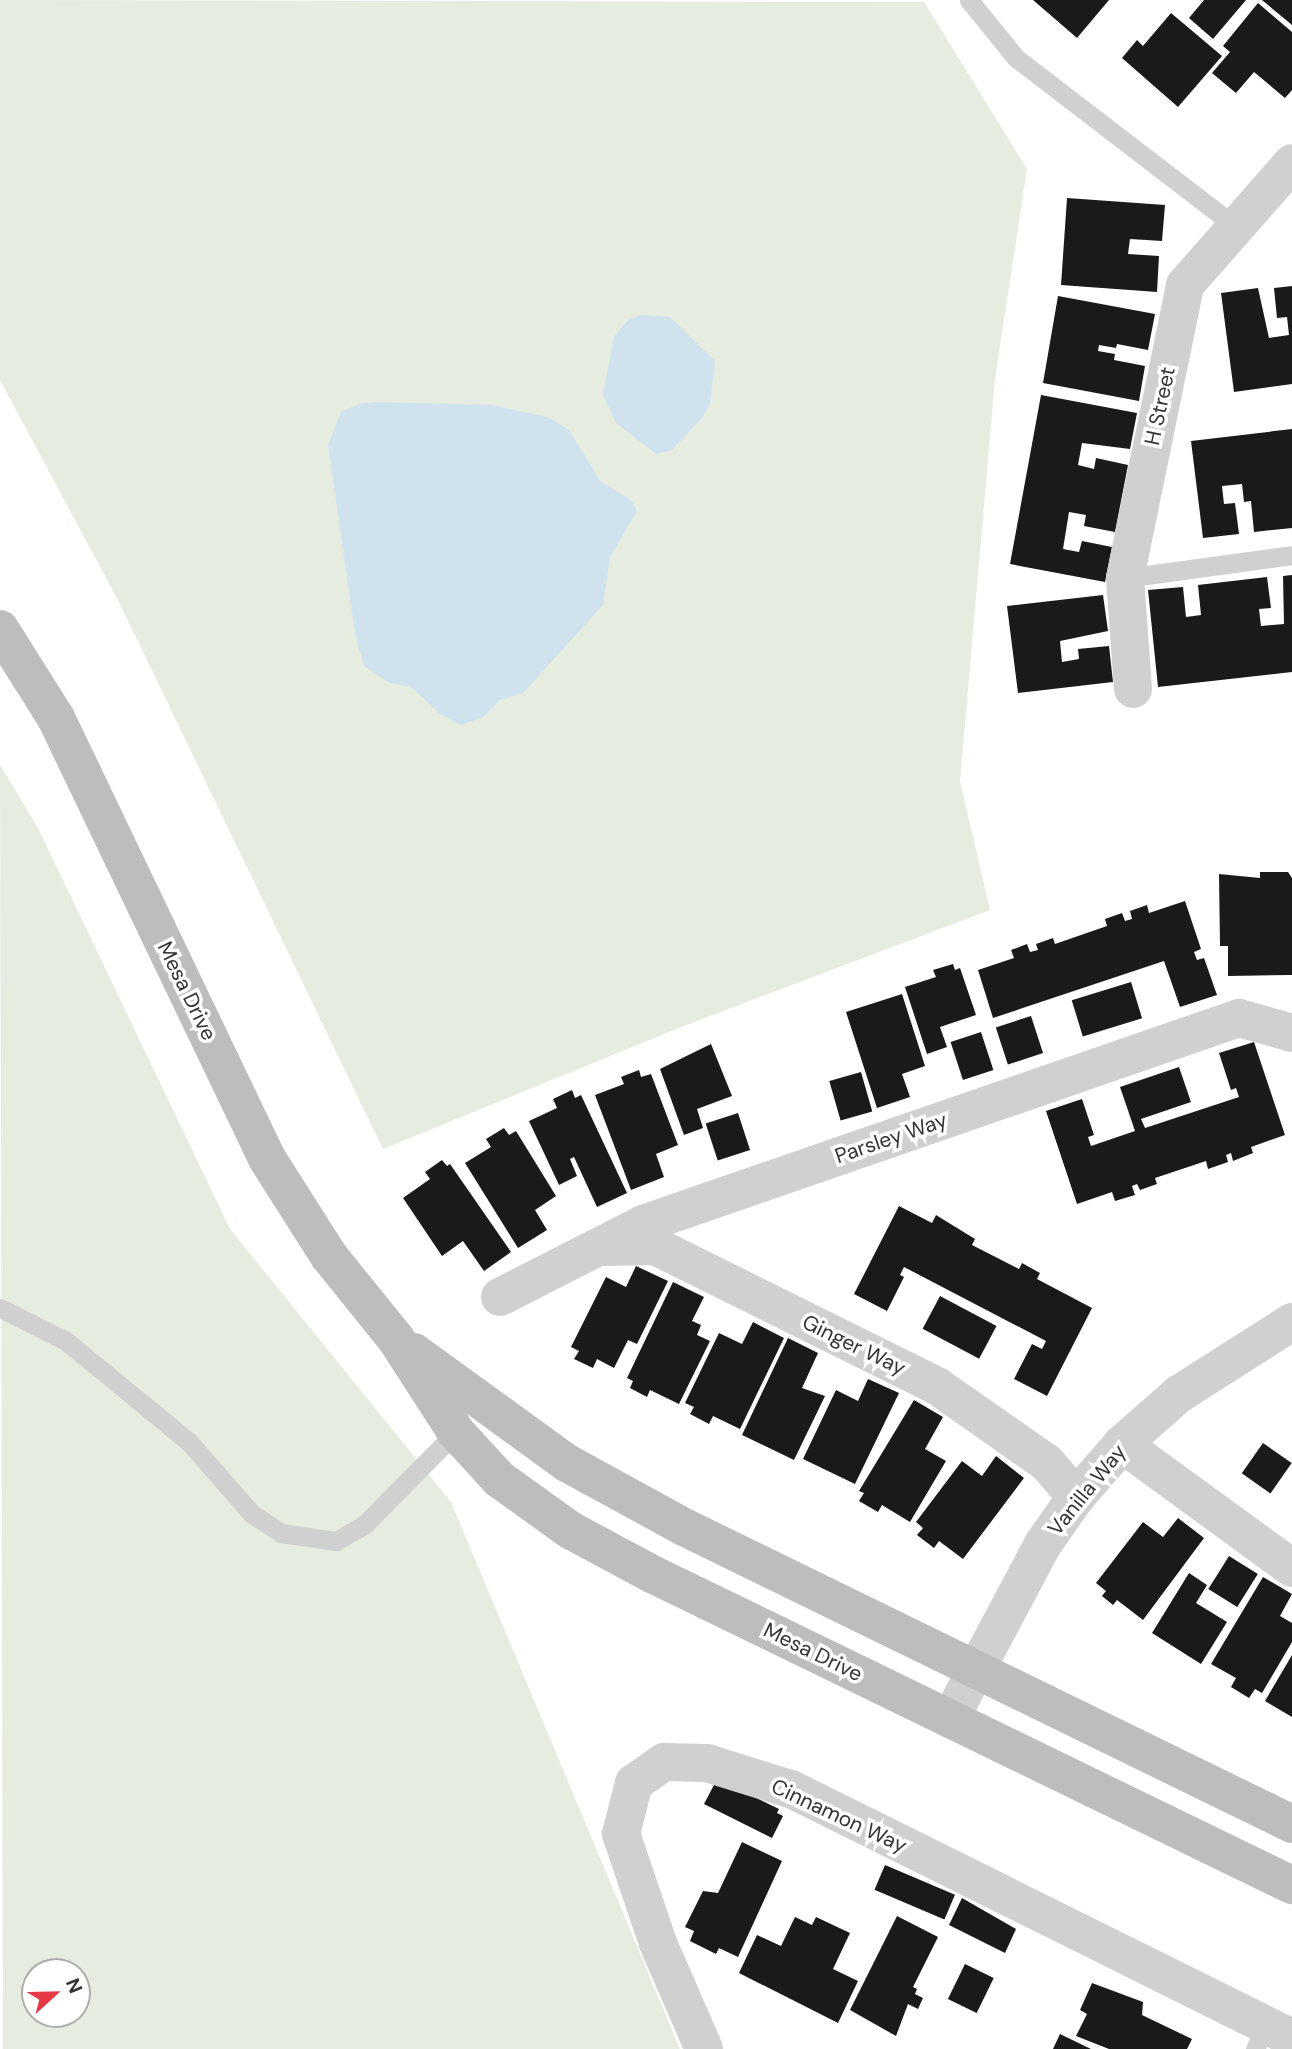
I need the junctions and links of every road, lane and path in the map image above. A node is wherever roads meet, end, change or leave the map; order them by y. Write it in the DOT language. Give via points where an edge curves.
graph roads {
  1 [pos="969,0"];
  2 [pos="1292,163"];
  3 [pos="1235,226"];
  4 [pos="1292,555"];
  5 [pos="1125,578"];
  6 [pos="0,629"];
  7 [pos="1133,689"];
  8 [pos="1292,1032"];
  9 [pos="605,1247"];
  10 [pos="500,1297"];
  11 [pos="0,1308"];
  12 [pos="1292,1322"];
  13 [pos="397,1339"];
  14 [pos="456,1432"];
  15 [pos="1122,1444"];
  16 [pos="1076,1497"];
  17 [pos="1292,1567"];
  18 [pos="974,1670"];
  19 [pos="950,1719"];
  20 [pos="1292,1824"];
  21 [pos="1292,1885"];
  22 [pos="1271,2037"];
  23 [pos="704,2049"];
  1 -- 3 [label="lane" via="1016,58"];
  2 -- 3 [label="street, H Street"];
  3 -- 5 [label="street, H Street" via="1185,285"];
  4 -- 5 [label="lane"];
  5 -- 7 [label="street, H Street"];
  6 -- 13 [label="main road, Mesa Drive" via="56,718 268,1160 329,1256"];
  8 -- 9 [label="street, Parsley Way" via="1239,1017 643,1224"];
  9 -- 10 [label="street, Parsley Way"];
  9 -- 16 [label="street, Ginger Way" via="655,1246 937,1386 1047,1463"];
  11 -- 14 [label="lane" via="66,1341 190,1443 252,1514 281,1533 336,1541 364,1525"];
  12 -- 15 [label="street, Vanilla Way" via="1179,1394"];
  13 -- 14 [label="main road, Mesa Drive"];
  13 -- 18 [label="main road, Mesa Drive" via="567,1463 684,1527"];
  14 -- 19 [label="main road, Mesa Drive" via="499,1479 570,1530"];
  15 -- 16 [label="street, Vanilla Way"];
  15 -- 17 [label="street"];
  16 -- 18 [label="street, Vanilla Way" via="1043,1544"];
  18 -- 19 [label="street, Vanilla Way"];
  18 -- 20 [label="main road, Mesa Drive"];
  19 -- 21 [label="main road, Mesa Drive"];
  22 -- 23 [label="street, Cinnamon Way" via="793,1790 707,1763 664,1762 635,1783 621,1834 658,1943"];
}
